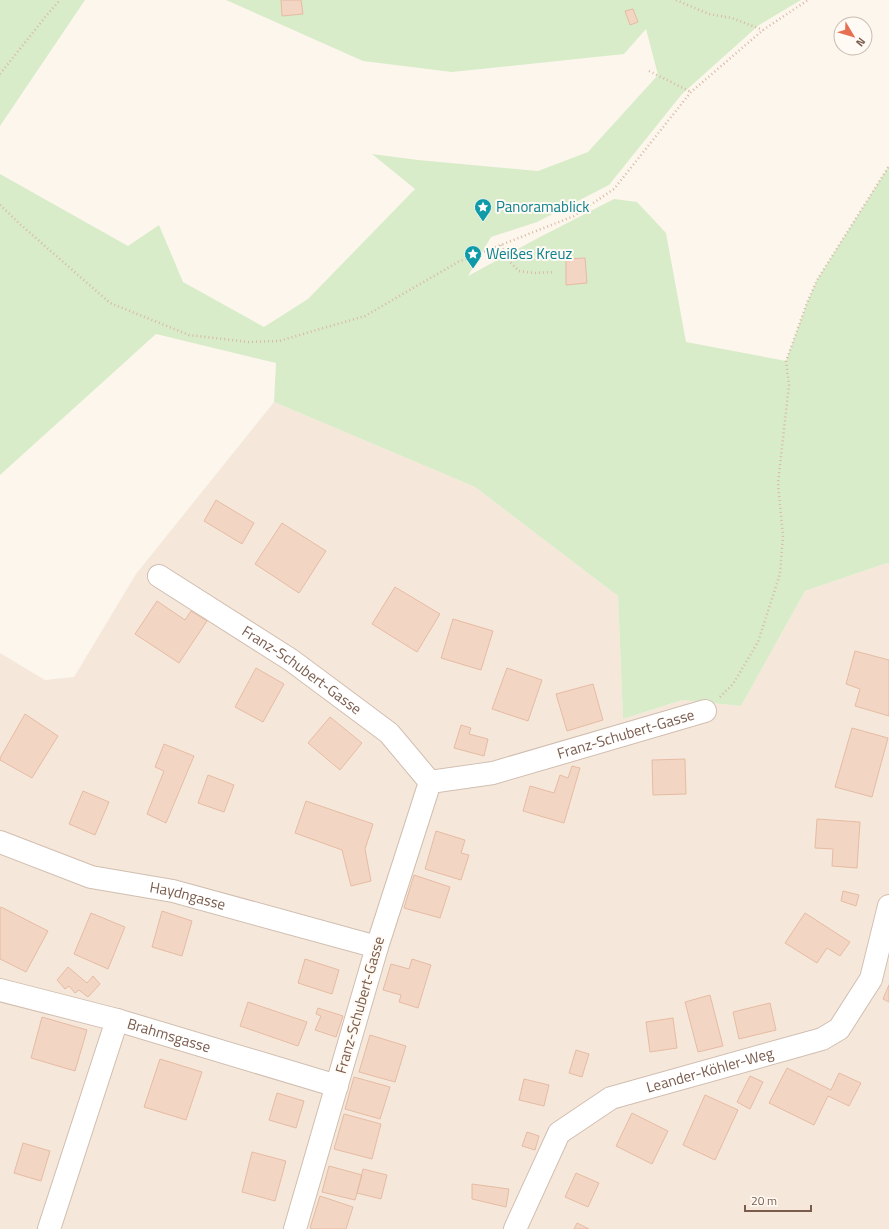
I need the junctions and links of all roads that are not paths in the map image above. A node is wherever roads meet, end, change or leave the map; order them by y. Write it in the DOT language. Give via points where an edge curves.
graph roads {
  1 [pos="159,576"];
  2 [pos="705,711"];
  3 [pos="430,782"];
  4 [pos="0,842"];
  5 [pos="889,906"];
  6 [pos="377,947"];
  7 [pos="0,990"];
  8 [pos="118,1020"];
  9 [pos="337,1086"];
  10 [pos="49,1229"];
  11 [pos="296,1229"];
  12 [pos="515,1229"];
  1 -- 3 [label="street, Franz-Schubert-Gasse" via="291,660 389,733"];
  2 -- 3 [label="street, Franz-Schubert-Gasse" via="493,773"];
  3 -- 6 [label="street, Franz-Schubert-Gasse"];
  4 -- 6 [label="street, Haydngasse" via="91,877 173,890"];
  5 -- 12 [label="street, Leander-Köhler-Weg" via="871,979 839,1030 822,1039 611,1098 558,1133"];
  6 -- 9 [label="street, Franz-Schubert-Gasse"];
  7 -- 8 [label="street, Brahmsgasse"];
  8 -- 9 [label="street, Brahmsgasse"];
  8 -- 10 [label="street"];
  9 -- 11 [label="street, Franz-Schubert-Gasse"];
}
